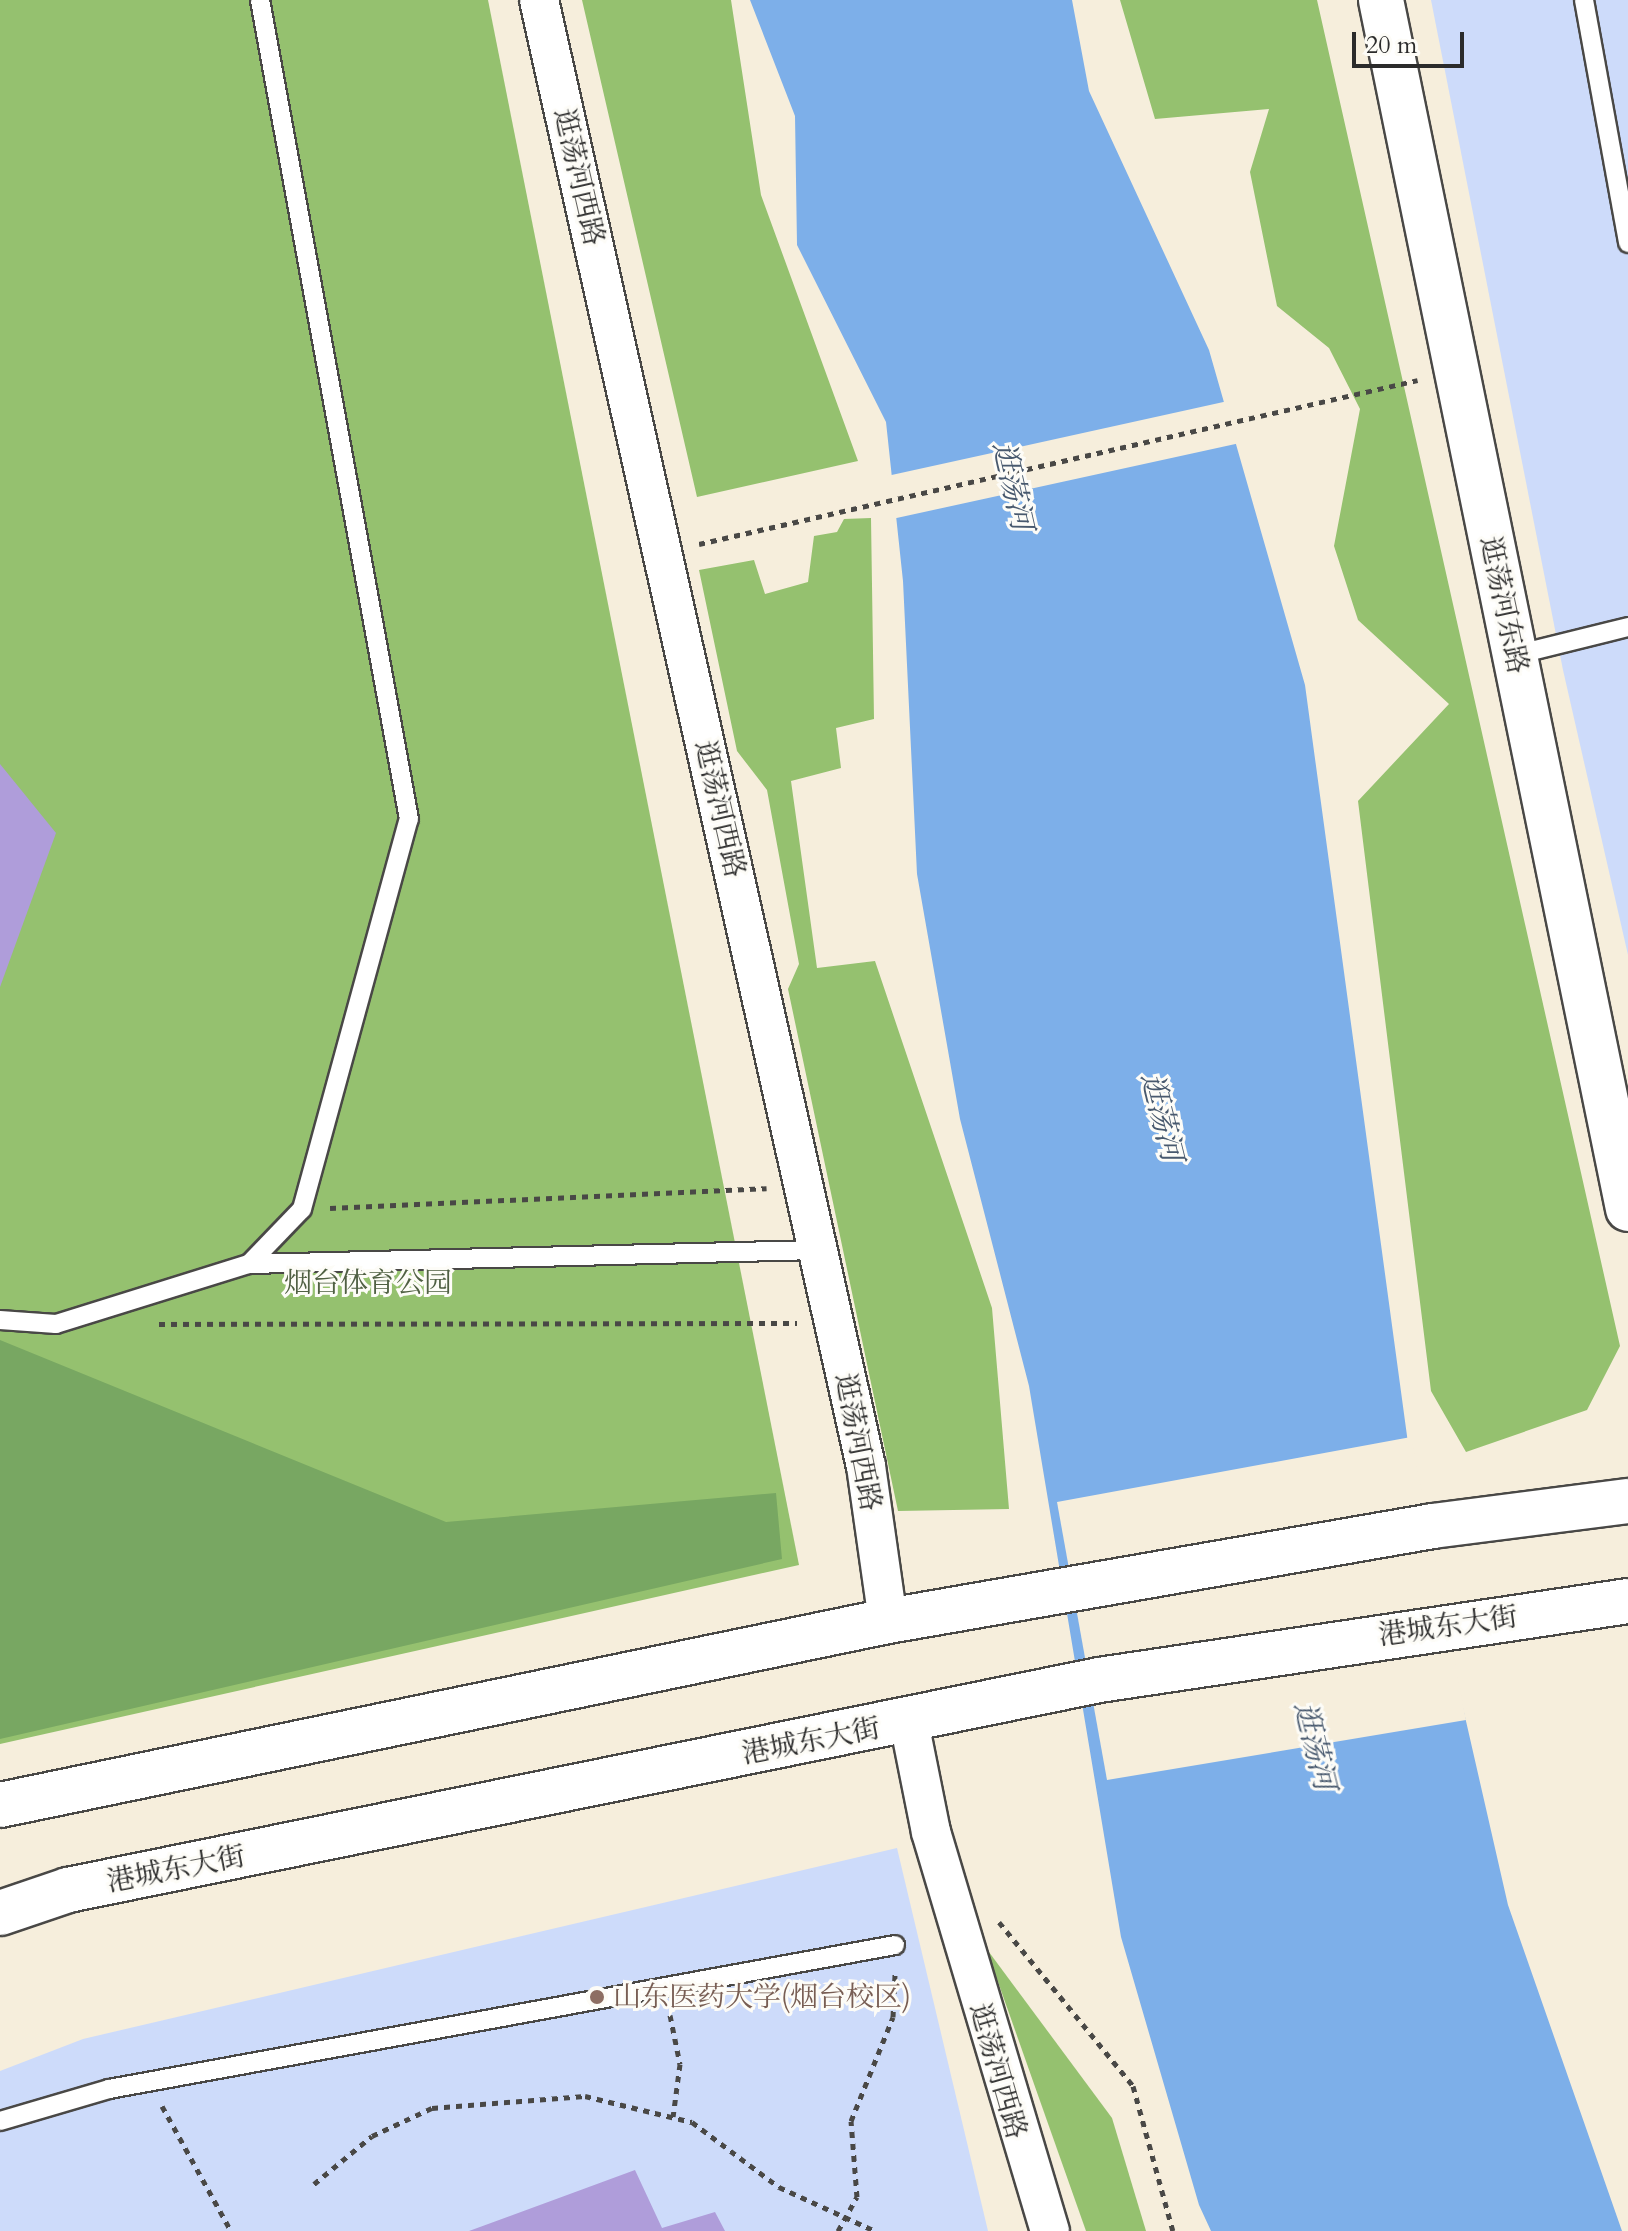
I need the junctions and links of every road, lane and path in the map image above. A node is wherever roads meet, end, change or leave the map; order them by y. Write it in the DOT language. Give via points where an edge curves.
graph roads {
  1 [pos="260,0"];
  2 [pos="539,0"];
  3 [pos="1381,0"];
  4 [pos="1584,0"];
  5 [pos="1628,243"];
  6 [pos="1457,372"];
  7 [pos="663,552"];
  8 [pos="1628,627"];
  9 [pos="1515,655"];
  10 [pos="804,1187"];
  11 [pos="302,1209"];
  12 [pos="1628,1209"];
  13 [pos="818,1250"];
  14 [pos="249,1264"];
  15 [pos="0,1320"];
  16 [pos="834,1323"];
  17 [pos="150,1324"];
  18 [pos="1628,1501"];
  19 [pos="1628,1601"];
  20 [pos="888,1621"];
  21 [pos="909,1722"];
  22 [pos="0,1805"];
  23 [pos="989,1909"];
  24 [pos="0,1913"];
  25 [pos="895,1945"];
  26 [pos="664,1987"];
  27 [pos="149,2081"];
  28 [pos="673,2117"];
  29 [pos="0,2121"];
  30 [pos="314,2184"];
  31 [pos="849,2216"];
  32 [pos="231,2231"];
  33 [pos="838,2231"];
  34 [pos="875,2231"];
  35 [pos="1050,2231"];
  36 [pos="1173,2231"];
  1 -- 11 [label="lane" via="409,819"];
  2 -- 7 [label="street, 逛荡河西路"];
  3 -- 6 [label="main road, 逛荡河东路"];
  4 -- 5 [label="lane"];
  6 -- 7 [label="path"];
  6 -- 9 [label="main road, 逛荡河东路"];
  7 -- 10 [label="street, 逛荡河西路"];
  8 -- 9 [label="lane"];
  9 -- 12 [label="main road, 逛荡河东路"];
  10 -- 11 [label="path"];
  10 -- 13 [label="street, 逛荡河西路"];
  11 -- 14 [label="lane"];
  13 -- 14 [label="lane"];
  13 -- 16 [label="street, 逛荡河西路"];
  14 -- 15 [label="lane" via="56,1324"];
  16 -- 17 [label="path"];
  16 -- 20 [label="street, 逛荡河西路" via="866,1466"];
  18 -- 20 [label="main road" via="1433,1526"];
  19 -- 21 [label="main road, 港城东大街" via="1099,1680"];
  20 -- 22 [label="main road"];
  21 -- 24 [label="main road, 港城东大街" via="68,1890"];
  21 -- 35 [label="street, 逛荡河西路" via="931,1832"];
  23 -- 36 [label="path" via="1133,2086"];
  25 -- 26 [label="lane"];
  25 -- 31 [label="path" via="893,2017 851,2121 858,2169"];
  26 -- 27 [label="lane"];
  26 -- 28 [label="path" via="680,2064"];
  27 -- 29 [label="lane"];
  27 -- 32 [label="path"];
  28 -- 30 [label="path" via="585,2096 432,2108 372,2136"];
  28 -- 31 [label="path" via="692,2122 779,2187"];
  31 -- 33 [label="path"];
  31 -- 34 [label="path"];
}
